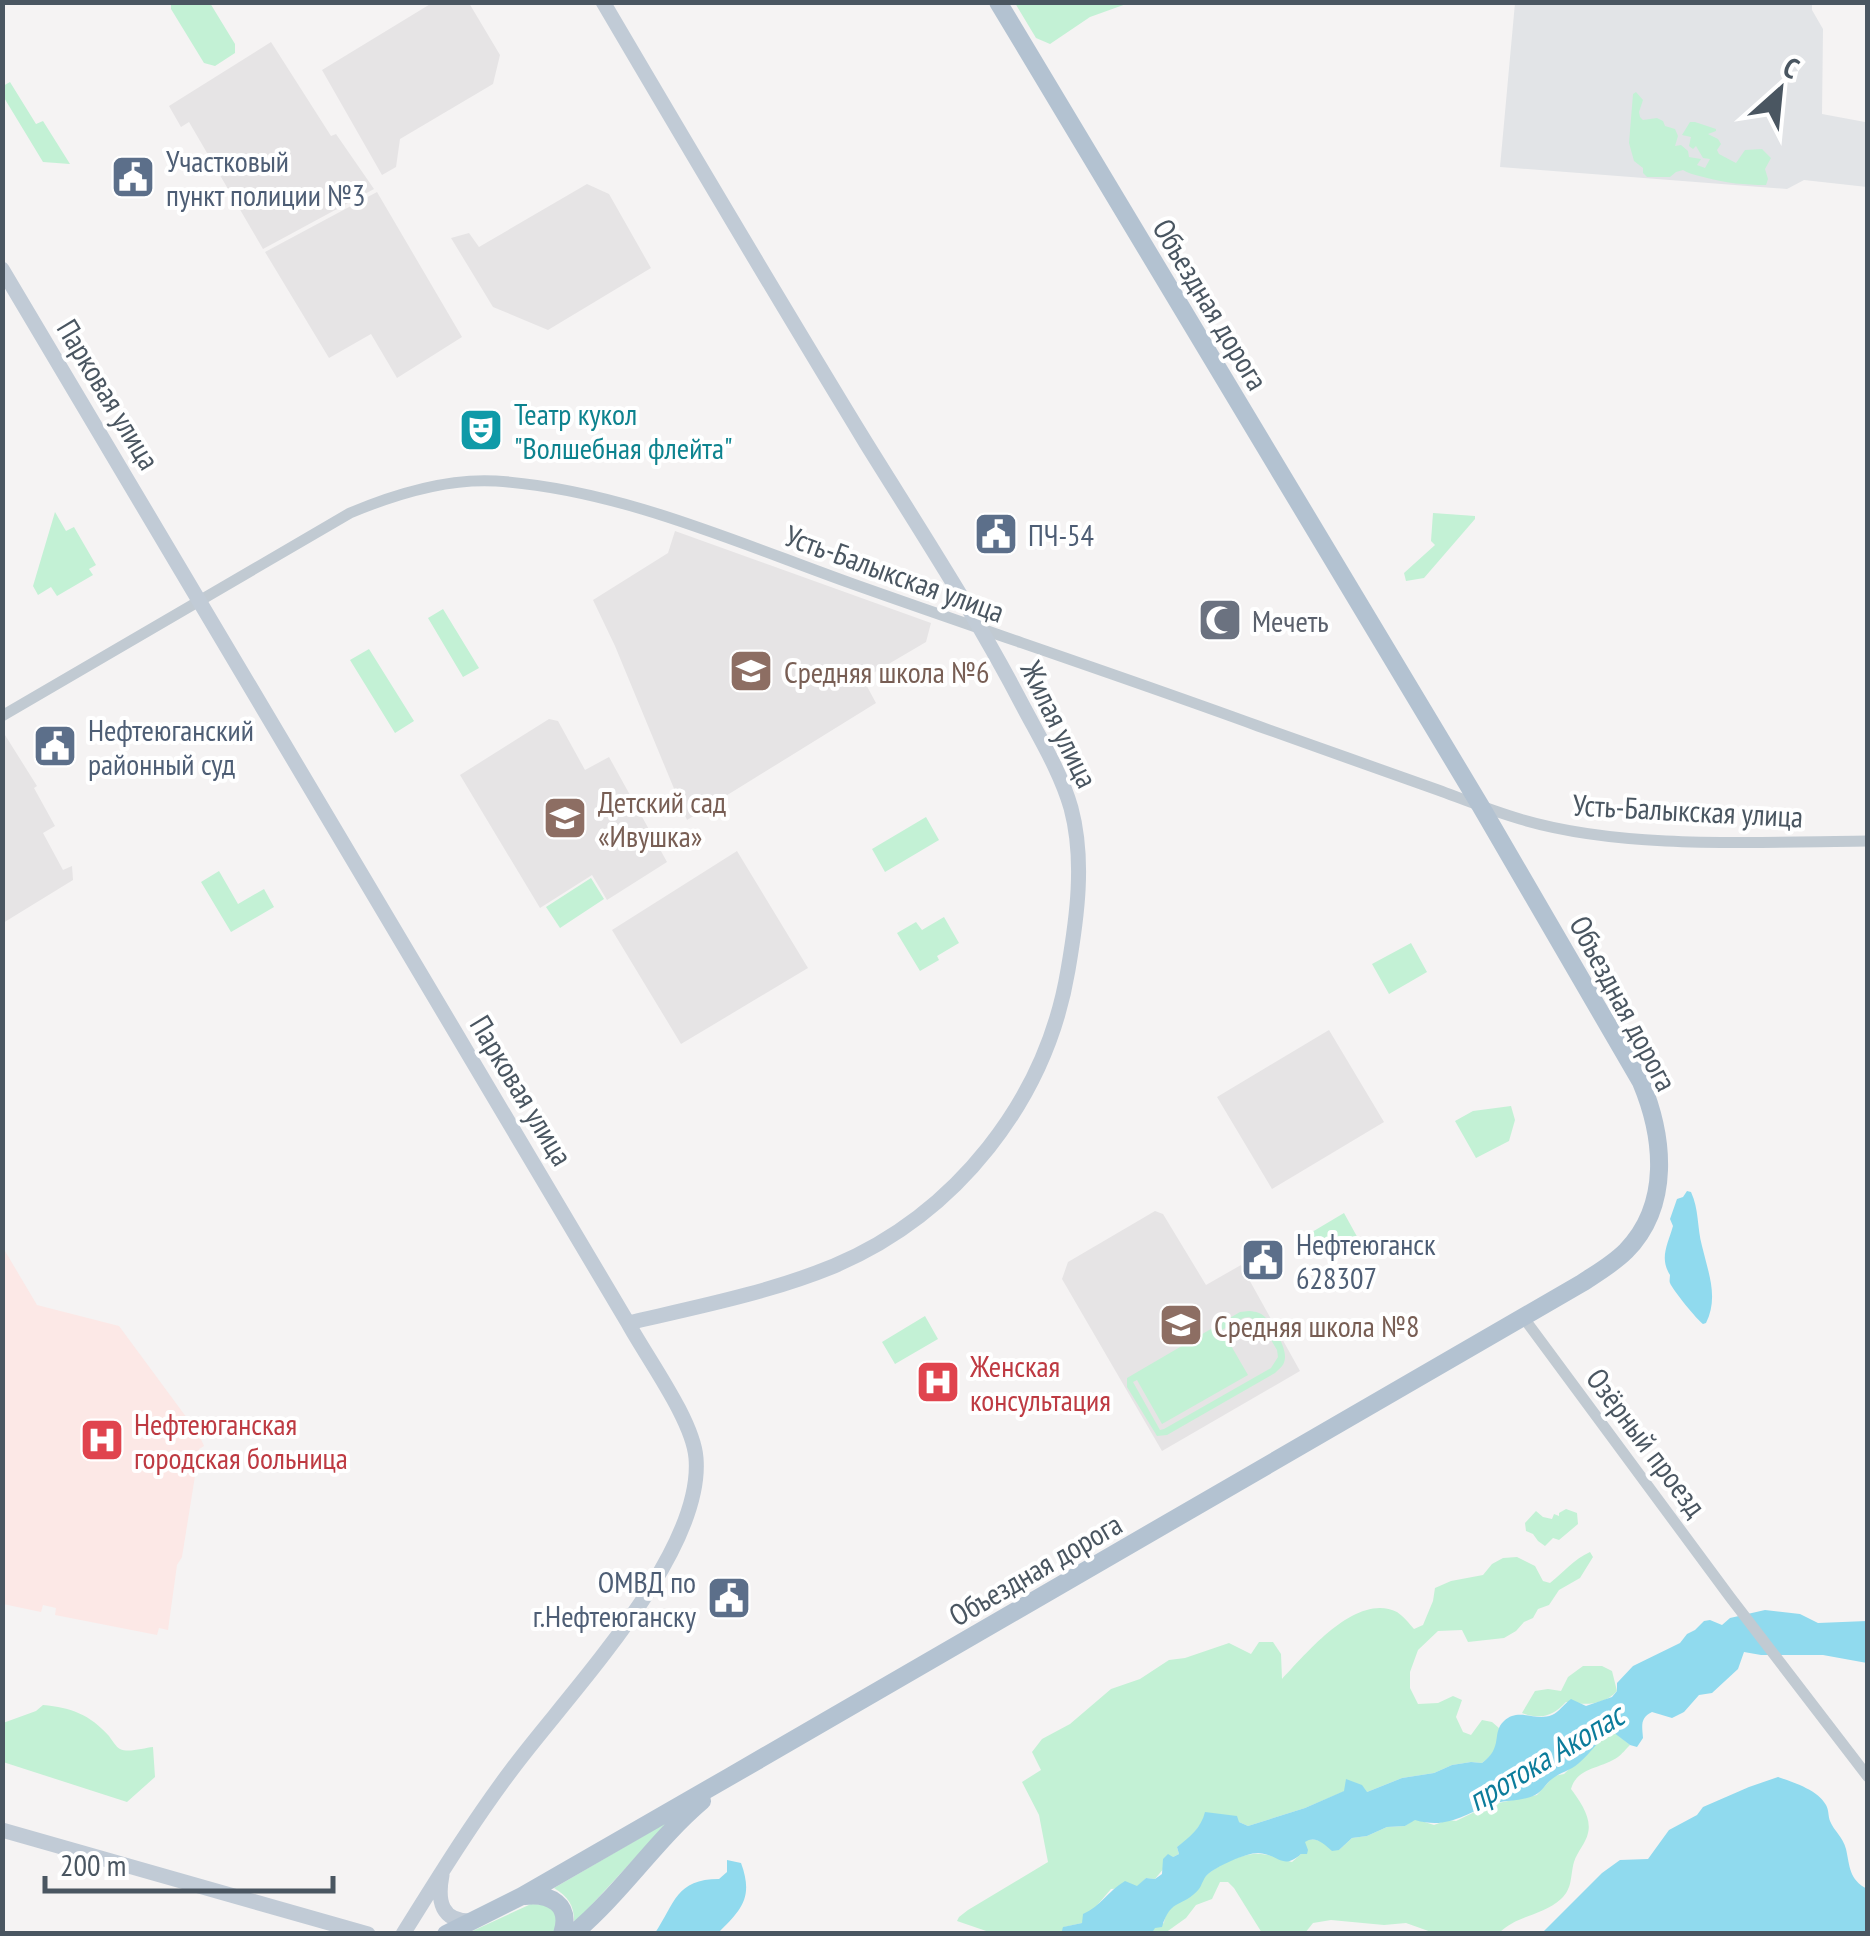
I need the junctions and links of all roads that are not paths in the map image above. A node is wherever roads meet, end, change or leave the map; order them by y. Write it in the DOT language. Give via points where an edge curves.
graph roads {
  1 [pos="603,2"];
  2 [pos="998,2"];
  3 [pos="2,269"];
  4 [pos="200,599"];
  5 [pos="982,631"];
  6 [pos="2,716"];
  7 [pos="1480,806"];
  8 [pos="1868,840"];
  9 [pos="1524,1317"];
  10 [pos="628,1323"];
  11 [pos="1868,1777"];
  12 [pos="729,1778"];
  13 [pos="2,1830"];
  14 [pos="443,1872"];
  15 [pos="522,1896"];
  16 [pos="474,1920"];
  17 [pos="368,1934"];
  18 [pos="403,1934"];
  19 [pos="446,1934"];
  20 [pos="562,1934"];
  21 [pos="574,1934"];
  1 -- 5 [label="main road, Жилая улица"];
  2 -- 7 [label="main road, Объездная дорога"];
  3 -- 4 [label="main road, Парковая улица"];
  4 -- 5 [label="street, Усть-Балыкская улица" via="362,508 482,480 551,488 642,511"];
  4 -- 6 [label="street, Усть-Балыкская улица"];
  4 -- 10 [label="main road, Парковая улица"];
  5 -- 7 [label="street, Усть-Балыкская улица"];
  5 -- 10 [label="main road, Жилая улица" via="1058,773 1078,848 1066,984 1036,1071 1012,1116 970,1169 880,1241 785,1283"];
  7 -- 8 [label="street, Усть-Балыкская улица" via="1590,834"];
  7 -- 9 [label="main road, Объездная дорога" via="1641,1082 1659,1152 1655,1200 1633,1244 1611,1265"];
  9 -- 11 [label="street, Озёрный проезд"];
  9 -- 12 [label="main road, Объездная дорога"];
  10 -- 14 [label="main road, Парковая улица" via="691,1436 696,1472 690,1507 632,1616 512,1769"];
  12 -- 15 [label="main road"];
  12 -- 21 [label="main road"];
  13 -- 17 [label="main road"];
  14 -- 16 [label="main road" via="443,1908 454,1919"];
  14 -- 18 [label="main road, Парковая улица"];
  15 -- 16 [label="main road"];
  15 -- 20 [label="main road" via="554,1900 564,1914"];
  16 -- 19 [label="main road"];
}
